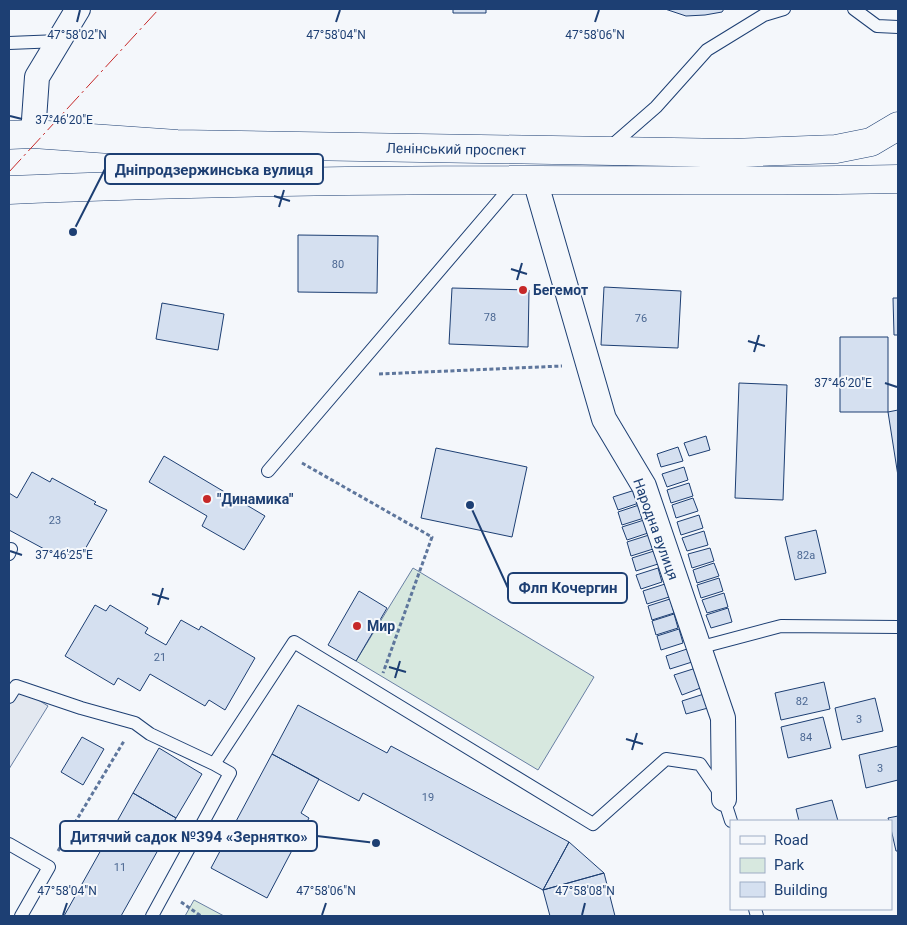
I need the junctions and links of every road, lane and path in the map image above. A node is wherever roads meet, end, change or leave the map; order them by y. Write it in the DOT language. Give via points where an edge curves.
graph roads {
  1 [pos="78,9"];
  2 [pos="784,9"];
  3 [pos="854,9"];
  4 [pos="898,27"];
  5 [pos="59,41"];
  6 [pos="9,43"];
  7 [pos="898,126"];
  8 [pos="21,134"];
  9 [pos="606,151"];
  10 [pos="898,179"];
  11 [pos="526,180"];
  12 [pos="9,190"];
  13 [pos="588,365"];
  14 [pos="350,375"];
  15 [pos="284,452"];
  16 [pos="268,471"];
  17 [pos="898,627"];
  18 [pos="698,648"];
  19 [pos="12,684"];
  20 [pos="376,692"];
  21 [pos="9,698"];
  22 [pos="135,723"];
  23 [pos="214,764"];
  24 [pos="724,799"];
  25 [pos="730,820"];
  26 [pos="9,844"];
  27 [pos="49,867"];
  28 [pos="21,916"];
  29 [pos="152,916"];
  1 -- 5 [label="street"];
  2 -- 9 [label="lane" via="764,15 707,50 656,107"];
  3 -- 4 [label="lane" via="877,26"];
  5 -- 6 [label="lane"];
  5 -- 8 [label="street" via="37,77"];
  7 -- 9 [label="main road, Ленінський проспект" via="871,142 836,149 732,153"];
  8 -- 9 [label="main road, Ленінський проспект" via="177,144"];
  10 -- 11 [label="main road"];
  11 -- 12 [label="main road" via="176,184"];
  11 -- 13 [label="street, Народна вулиця"];
  11 -- 14 [label="lane"];
  13 -- 14 [label="path"];
  13 -- 18 [label="street, Народна вулиця" via="604,419 644,486"];
  14 -- 15 [label="lane"];
  15 -- 16 [label="lane"];
  15 -- 20 [label="path" via="432,537"];
  17 -- 18 [label="lane" via="781,626"];
  18 -- 24 [label="street, Народна вулиця" via="723,718"];
  19 -- 21 [label="lane"];
  19 -- 22 [label="lane"];
  20 -- 23 [label="lane" via="294,642"];
  20 -- 24 [label="lane" via="593,824 666,759 700,764"];
  22 -- 23 [label="lane" via="150,734"];
  22 -- 27 [label="path"];
  23 -- 29 [label="lane" via="230,773"];
  24 -- 25 [label="lane"];
  26 -- 27 [label="lane"];
  27 -- 28 [label="lane"];
}
